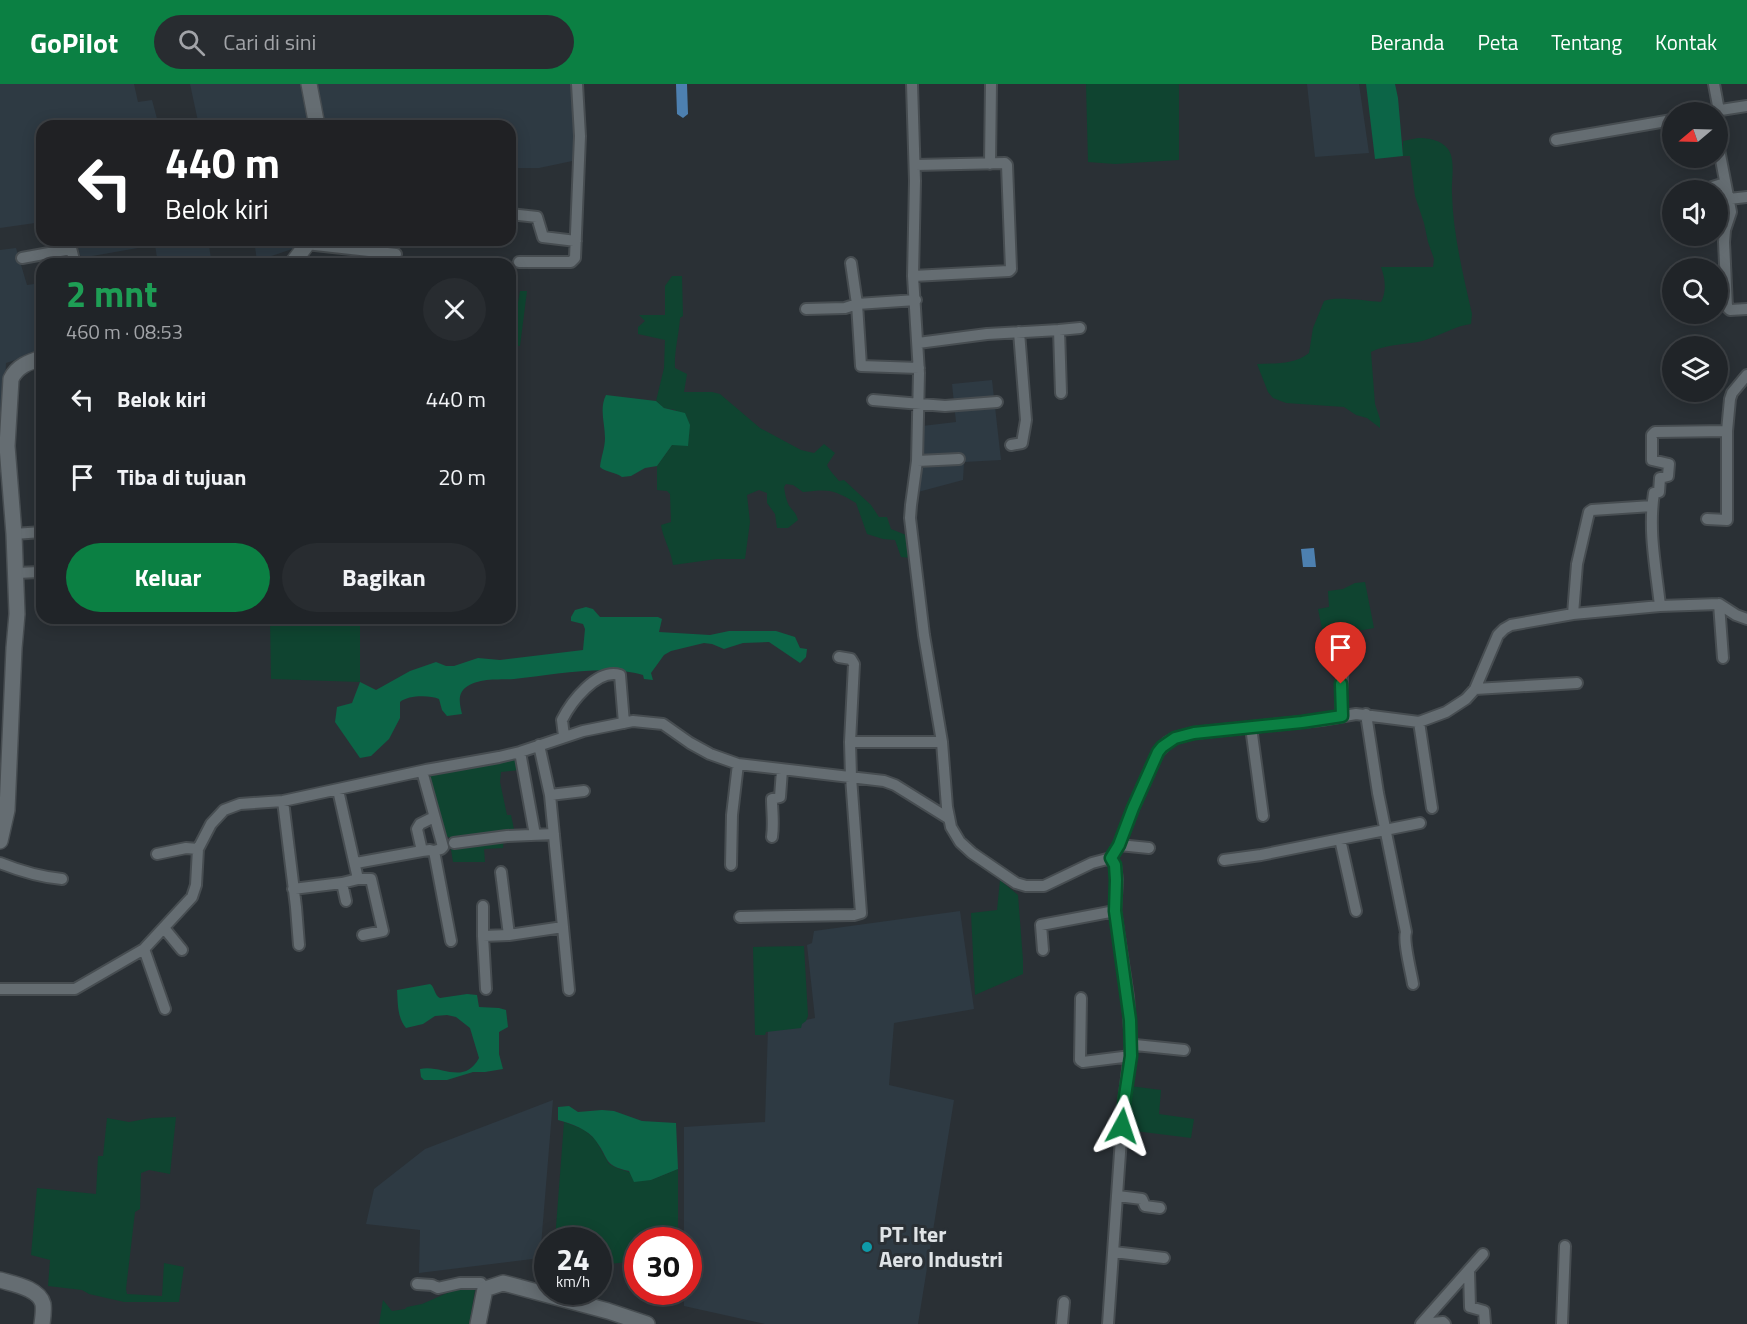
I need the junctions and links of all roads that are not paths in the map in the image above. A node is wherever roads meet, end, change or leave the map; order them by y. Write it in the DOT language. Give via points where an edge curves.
graph roads {
  1 [pos="309,84"];
  2 [pos="577,84"];
  3 [pos="912,84"];
  4 [pos="991,84"];
  5 [pos="1714,84"];
  6 [pos="1713,102"];
  7 [pos="1747,106"];
  8 [pos="1728,109"];
  9 [pos="316,120"];
  10 [pos="1662,122"];
  11 [pos="1556,140"];
  12 [pos="990,164"];
  13 [pos="915,165"];
  14 [pos="1747,197"];
  15 [pos="1728,199"];
  16 [pos="516,215"];
  17 [pos="1728,221"];
  18 [pos="576,242"];
  19 [pos="63,246"];
  20 [pos="305,246"];
  21 [pos="337,246"];
  22 [pos="1724,246"];
  23 [pos="396,254"];
  24 [pos="22,258"];
  25 [pos="296,258"];
  26 [pos="519,262"];
  27 [pos="851,263"];
  28 [pos="914,276"];
  29 [pos="916,300"];
  30 [pos="857,304"];
  31 [pos="806,309"];
  32 [pos="1747,309"];
  33 [pos="1080,328"];
  34 [pos="1059,330"];
  35 [pos="1019,332"];
  36 [pos="918,342"];
  37 [pos="36,360"];
  38 [pos="919,368"];
  39 [pos="1747,375"];
  40 [pos="1061,393"];
  41 [pos="873,400"];
  42 [pos="997,402"];
  43 [pos="918,403"];
  44 [pos="1727,431"];
  45 [pos="1011,446"];
  46 [pos="3,450"];
  47 [pos="958,459"];
  48 [pos="917,461"];
  49 [pos="1652,506"];
  50 [pos="1707,519"];
  51 [pos="36,532"];
  52 [pos="14,534"];
  53 [pos="36,572"];
  54 [pos="16,573"];
  55 [pos="1719,604"];
  56 [pos="1660,606"];
  57 [pos="1573,614"];
  58 [pos="1747,619"];
  59 [pos="839,657"];
  60 [pos="1723,658"];
  61 [pos="1343,664"];
  62 [pos="1577,683"];
  63 [pos="1475,689"];
  64 [pos="1366,714"];
  65 [pos="1342,716"];
  66 [pos="1419,722"];
  67 [pos="624,723"];
  68 [pos="1251,727"];
  69 [pos="564,736"];
  70 [pos="850,742"];
  71 [pos="942,742"];
  72 [pos="539,745"];
  73 [pos="520,752"];
  74 [pos="738,764"];
  75 [pos="782,770"];
  76 [pos="422,771"];
  77 [pos="851,777"];
  78 [pos="338,790"];
  79 [pos="584,791"];
  80 [pos="550,795"];
  81 [pos="283,801"];
  82 [pos="1432,808"];
  83 [pos="1263,816"];
  84 [pos="434,817"];
  85 [pos="948,818"];
  86 [pos="1420,823"];
  87 [pos="1386,830"];
  88 [pos="554,834"];
  89 [pos="535,835"];
  90 [pos="772,837"];
  91 [pos="1340,838"];
  92 [pos="0,841"];
  93 [pos="454,843"];
  94 [pos="1119,845"];
  95 [pos="1149,848"];
  96 [pos="198,849"];
  97 [pos="422,851"];
  98 [pos="434,851"];
  99 [pos="157,854"];
  100 [pos="1111,858"];
  101 [pos="1224,860"];
  102 [pos="0,863"];
  103 [pos="356,863"];
  104 [pos="730,865"];
  105 [pos="501,872"];
  106 [pos="62,879"];
  107 [pos="358,879"];
  108 [pos="342,882"];
  109 [pos="294,890"];
  110 [pos="346,901"];
  111 [pos="483,906"];
  112 [pos="1115,911"];
  113 [pos="1356,911"];
  114 [pos="741,917"];
  115 [pos="563,927"];
  116 [pos="164,928"];
  117 [pos="363,935"];
  118 [pos="509,935"];
  119 [pos="483,936"];
  120 [pos="451,941"];
  121 [pos="299,945"];
  122 [pos="144,949"];
  123 [pos="182,950"];
  124 [pos="1043,950"];
  125 [pos="1413,984"];
  126 [pos="0,989"];
  127 [pos="486,989"];
  128 [pos="569,990"];
  129 [pos="1081,998"];
  130 [pos="165,1010"];
  131 [pos="1184,1050"];
  132 [pos="1131,1051"];
  133 [pos="1118,1196"];
  134 [pos="1160,1208"];
  135 [pos="1565,1245"];
  136 [pos="1114,1252"];
  137 [pos="1483,1254"];
  138 [pos="1164,1258"];
  139 [pos="1469,1271"];
  140 [pos="0,1280"];
  141 [pos="417,1284"];
  142 [pos="485,1288"];
  143 [pos="1064,1302"];
  144 [pos="42,1324"];
  145 [pos="478,1324"];
  146 [pos="647,1324"];
  147 [pos="1062,1324"];
  148 [pos="1108,1324"];
  149 [pos="1421,1324"];
  150 [pos="1445,1324"];
  151 [pos="1485,1324"];
  152 [pos="1562,1324"];
  1 -- 9 [label="street"];
  2 -- 18 [label="street" via="580,136"];
  3 -- 13 [label="street"];
  4 -- 12 [label="street"];
  5 -- 6 [label="street"];
  7 -- 8 [label="street"];
  10 -- 11 [label="street"];
  12 -- 13 [label="street"];
  12 -- 28 [label="street" via="1007,165 1010,271"];
  13 -- 28 [label="street"];
  14 -- 15 [label="street"];
  15 -- 17 [label="street"];
  16 -- 18 [label="street" via="537,217 543,237"];
  18 -- 26 [label="street" via="571,262"];
  19 -- 24 [label="street"];
  20 -- 25 [label="street"];
  21 -- 23 [label="street"];
  22 -- 32 [label="street" via="1727,307"];
  27 -- 30 [label="street"];
  28 -- 29 [label="street"];
  29 -- 30 [label="street"];
  29 -- 36 [label="street"];
  30 -- 31 [label="street"];
  30 -- 38 [label="street" via="861,366"];
  33 -- 34 [label="street"];
  34 -- 35 [label="street"];
  34 -- 40 [label="street"];
  35 -- 36 [label="street"];
  35 -- 45 [label="street" via="1026,427 1022,443"];
  36 -- 38 [label="street"];
  37 -- 46 [label="street" via="20,367 13,375"];
  38 -- 43 [label="street"];
  39 -- 44 [label="street" via="1730,396"];
  41 -- 43 [label="street"];
  42 -- 43 [label="street" via="945,406"];
  43 -- 48 [label="street"];
  44 -- 49 [label="street" via="1653,433 1652,460 1670,465 1668,476 1660,478 1660,492 1654,493"];
  44 -- 50 [label="street" via="1726,520"];
  46 -- 52 [label="street"];
  47 -- 48 [label="street"];
  48 -- 71 [label="street" via="910,518"];
  49 -- 56 [label="street" via="1654,569"];
  49 -- 57 [label="street" via="1588,512 1577,564"];
  51 -- 52 [label="street"];
  52 -- 54 [label="street"];
  53 -- 54 [label="street"];
  54 -- 92 [label="street" via="7,803"];
  55 -- 56 [label="street"];
  55 -- 58 [label="street"];
  55 -- 60 [label="street"];
  56 -- 57 [label="street"];
  57 -- 63 [label="street" via="1504,629"];
  59 -- 70 [label="street" via="851,659 854,664"];
  61 -- 65 [label="street"];
  62 -- 63 [label="street"];
  63 -- 66 [label="street" via="1456,706"];
  64 -- 65 [label="street"];
  64 -- 66 [label="street"];
  64 -- 87 [label="street"];
  65 -- 68 [label="street"];
  66 -- 82 [label="street"];
  67 -- 69 [label="street"];
  67 -- 69 [label="street" via="620,675 609,674 586,687 571,705 562,720"];
  67 -- 74 [label="street" via="663,724 710,754"];
  68 -- 83 [label="street"];
  68 -- 94 [label="street" via="1185,735 1162,747"];
  69 -- 72 [label="street"];
  70 -- 71 [label="street"];
  70 -- 77 [label="street"];
  71 -- 85 [label="street"];
  72 -- 73 [label="street"];
  72 -- 80 [label="street"];
  73 -- 76 [label="street"];
  73 -- 89 [label="street"];
  74 -- 75 [label="street"];
  74 -- 104 [label="street"];
  75 -- 77 [label="street"];
  75 -- 90 [label="street" via="780,797 772,799"];
  76 -- 78 [label="street"];
  76 -- 84 [label="street"];
  77 -- 85 [label="street" via="896,785"];
  77 -- 114 [label="street" via="861,913"];
  78 -- 81 [label="street"];
  78 -- 103 [label="street"];
  79 -- 80 [label="street"];
  80 -- 88 [label="street"];
  81 -- 96 [label="street" via="240,804 224,810 211,824"];
  81 -- 109 [label="street"];
  84 -- 97 [label="street" via="417,829"];
  84 -- 98 [label="street" via="443,847"];
  85 -- 100 [label="street" via="955,837 965,848 1026,886 1044,886"];
  86 -- 87 [label="street"];
  87 -- 91 [label="street"];
  87 -- 125 [label="street"];
  88 -- 89 [label="street"];
  88 -- 115 [label="street"];
  89 -- 93 [label="street"];
  91 -- 101 [label="street"];
  91 -- 113 [label="street"];
  94 -- 95 [label="street"];
  94 -- 100 [label="street"];
  96 -- 99 [label="street"];
  96 -- 116 [label="street" via="192,897"];
  97 -- 98 [label="street"];
  97 -- 103 [label="street"];
  98 -- 120 [label="street"];
  100 -- 112 [label="street" via="1115,865"];
  102 -- 106 [label="street"];
  103 -- 107 [label="street"];
  105 -- 118 [label="street"];
  107 -- 108 [label="street"];
  107 -- 117 [label="street" via="371,879 382,931"];
  108 -- 109 [label="street"];
  108 -- 110 [label="street"];
  109 -- 121 [label="street"];
  111 -- 119 [label="street"];
  112 -- 124 [label="street" via="1041,925"];
  112 -- 132 [label="street"];
  115 -- 118 [label="street"];
  115 -- 128 [label="street"];
  116 -- 122 [label="street"];
  116 -- 123 [label="street"];
  118 -- 119 [label="street"];
  119 -- 127 [label="street"];
  122 -- 126 [label="street" via="75,989"];
  122 -- 130 [label="street"];
  129 -- 132 [label="street" via="1080,1060"];
  131 -- 132 [label="street" via="1135,1045"];
  132 -- 133 [label="street"];
  133 -- 134 [label="street" via="1142,1199 1145,1206"];
  133 -- 136 [label="street"];
  135 -- 152 [label="street"];
  136 -- 138 [label="street"];
  136 -- 148 [label="street"];
  137 -- 139 [label="street"];
  139 -- 149 [label="street"];
  139 -- 151 [label="street" via="1470,1307 1484,1311"];
  140 -- 144 [label="street" via="39,1296 44,1309"];
  141 -- 142 [label="street" via="438,1288 480,1283"];
  142 -- 145 [label="street"];
  142 -- 146 [label="street" via="511,1285"];
  143 -- 147 [label="street"];
  149 -- 150 [label="street"];
}
